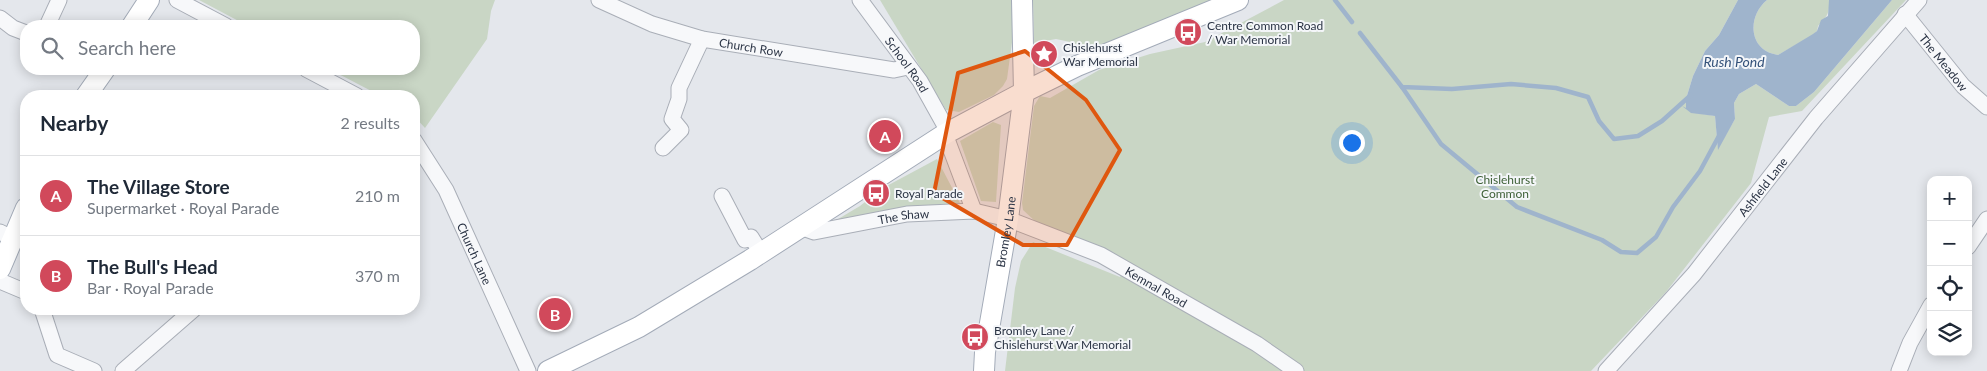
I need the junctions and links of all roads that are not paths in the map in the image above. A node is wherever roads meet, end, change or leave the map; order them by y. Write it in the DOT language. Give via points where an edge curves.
graph roads {
  1 [pos="59,0"];
  2 [pos="149,0"];
  3 [pos="177,0"];
  4 [pos="599,0"];
  5 [pos="860,0"];
  6 [pos="1022,0"];
  7 [pos="1238,0"];
  8 [pos="1919,0"];
  9 [pos="1905,14"];
  10 [pos="0,18"];
  11 [pos="50,20"];
  12 [pos="136,20"];
  13 [pos="215,20"];
  14 [pos="20,31"];
  15 [pos="702,40"];
  16 [pos="908,67"];
  17 [pos="101,75"];
  18 [pos="317,75"];
  19 [pos="90,90"];
  20 [pos="346,90"];
  21 [pos="1024,92"];
  22 [pos="1987,107"];
  23 [pos="947,134"];
  24 [pos="663,148"];
  25 [pos="420,149"];
  26 [pos="722,196"];
  27 [pos="974,211"];
  28 [pos="20,216"];
  29 [pos="1008,219"];
  30 [pos="1987,219"];
  31 [pos="800,227"];
  32 [pos="6,235"];
  33 [pos="1972,241"];
  34 [pos="761,253"];
  35 [pos="0,269"];
  36 [pos="0,281"];
  37 [pos="20,289"];
  38 [pos="1928,311"];
  39 [pos="44,315"];
  40 [pos="187,315"];
  41 [pos="94,371"];
  42 [pos="124,371"];
  43 [pos="528,371"];
  44 [pos="548,371"];
  45 [pos="984,371"];
  46 [pos="1296,371"];
  47 [pos="1606,371"];
  48 [pos="1898,371"];
  1 -- 11 [label="street"];
  2 -- 12 [label="main road"];
  3 -- 13 [label="street"];
  4 -- 15 [label="street, Church Row" via="652,24"];
  5 -- 16 [label="street, School Road"];
  6 -- 21 [label="main road, Bromley Lane"];
  7 -- 21 [label="main road" via="1077,66"];
  8 -- 9 [label="street, Ashfield Lane"];
  9 -- 22 [label="street, The Meadow" via="1957,80"];
  9 -- 47 [label="street, Ashfield Lane" via="1816,118 1694,274"];
  10 -- 14 [label="street"];
  15 -- 16 [label="street, Church Row" via="894,70"];
  15 -- 24 [label="street" via="679,88 672,119 682,130"];
  16 -- 23 [label="street, School Road" via="930,96"];
  17 -- 19 [label="main road"];
  18 -- 20 [label="street"];
  21 -- 23 [label="main road"];
  21 -- 29 [label="main road, Bromley Lane"];
  23 -- 27 [label="street, School Road"];
  23 -- 31 [label="main road"];
  25 -- 43 [label="street, Church Lane" via="446,190"];
  26 -- 34 [label="street" via="745,240 751,237"];
  27 -- 29 [label="street, The Shaw"];
  27 -- 31 [label="street, The Shaw" via="907,214 814,232"];
  28 -- 32 [label="main road"];
  29 -- 45 [label="main road, Bromley Lane"];
  29 -- 46 [label="street, Kemnal Road" via="1101,255 1257,344"];
  30 -- 33 [label="street"];
  31 -- 34 [label="main road"];
  32 -- 35 [label="main road"];
  34 -- 44 [label="main road" via="639,327"];
  36 -- 37 [label="street"];
  38 -- 48 [label="street"];
  39 -- 41 [label="street" via="57,355"];
  40 -- 42 [label="street"];
}
